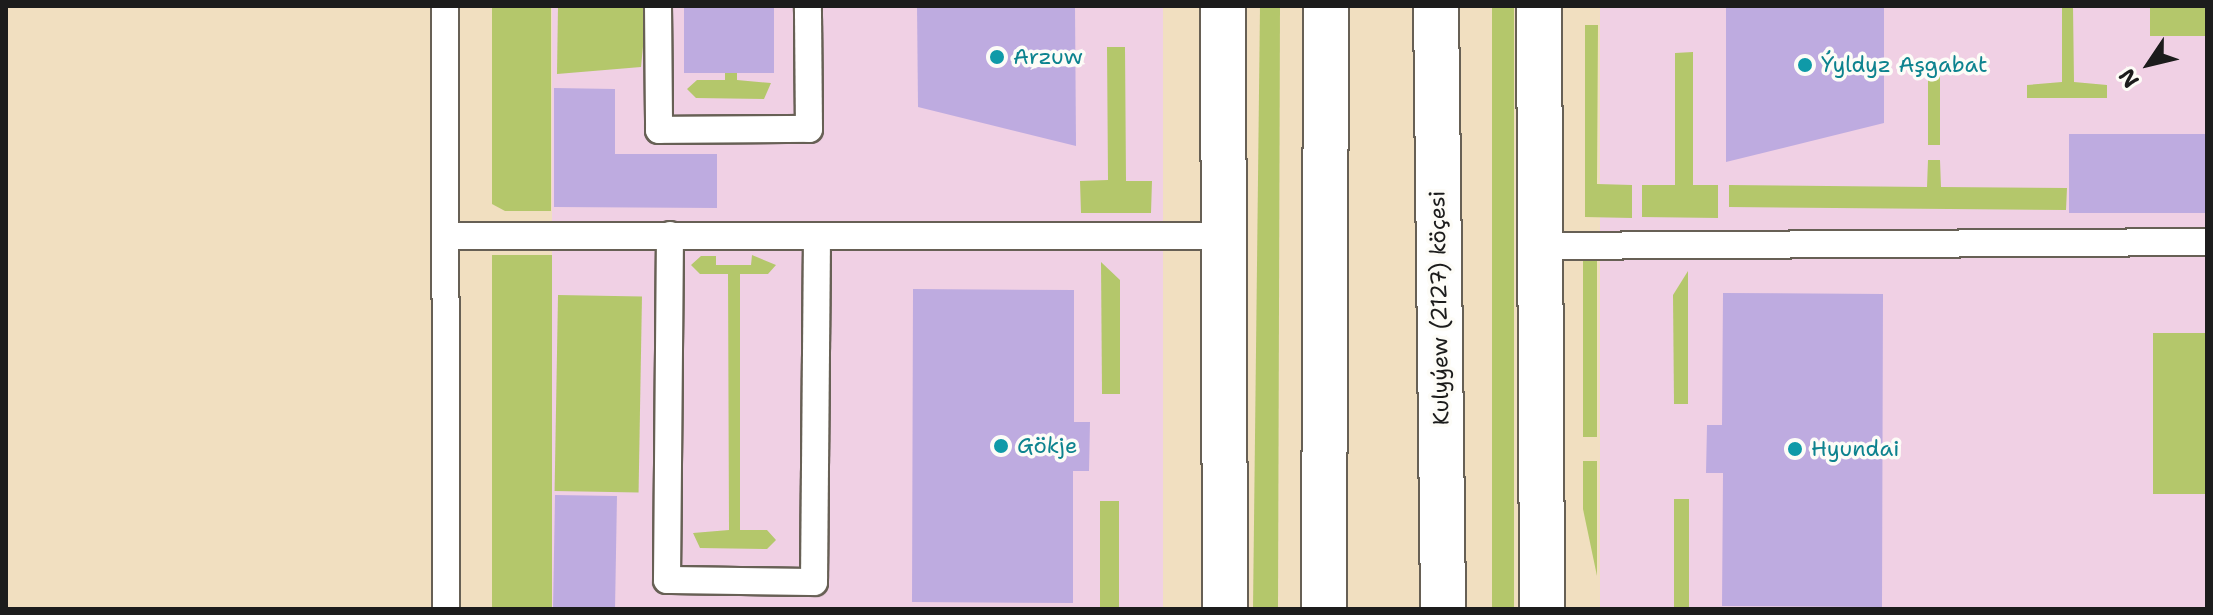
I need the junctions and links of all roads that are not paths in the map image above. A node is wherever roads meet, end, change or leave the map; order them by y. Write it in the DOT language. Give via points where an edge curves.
graph roads {
  1 [pos="445,6"];
  2 [pos="658,6"];
  3 [pos="808,6"];
  4 [pos="1223,6"];
  5 [pos="1326,6"];
  6 [pos="1436,6"];
  7 [pos="1539,6"];
  8 [pos="670,235"];
  9 [pos="446,236"];
  10 [pos="817,236"];
  11 [pos="1221,236"];
  12 [pos="2207,242"];
  13 [pos="1540,246"];
  14 [pos="446,609"];
  15 [pos="1225,609"];
  16 [pos="1324,609"];
  17 [pos="1443,609"];
  18 [pos="1542,609"];
  1 -- 9 [label="lane"];
  2 -- 3 [label="lane" via="659,130 809,129"];
  4 -- 11 [label="main road"];
  5 -- 16 [label="main road"];
  6 -- 17 [label="main road, Kulyýew (2127) köçesi"];
  7 -- 13 [label="main road"];
  8 -- 9 [label="lane"];
  8 -- 10 [label="lane"];
  8 -- 10 [label="lane" via="667,580 814,582"];
  9 -- 14 [label="lane"];
  10 -- 11 [label="lane"];
  11 -- 15 [label="main road"];
  12 -- 13 [label="lane"];
  13 -- 18 [label="main road"];
}
